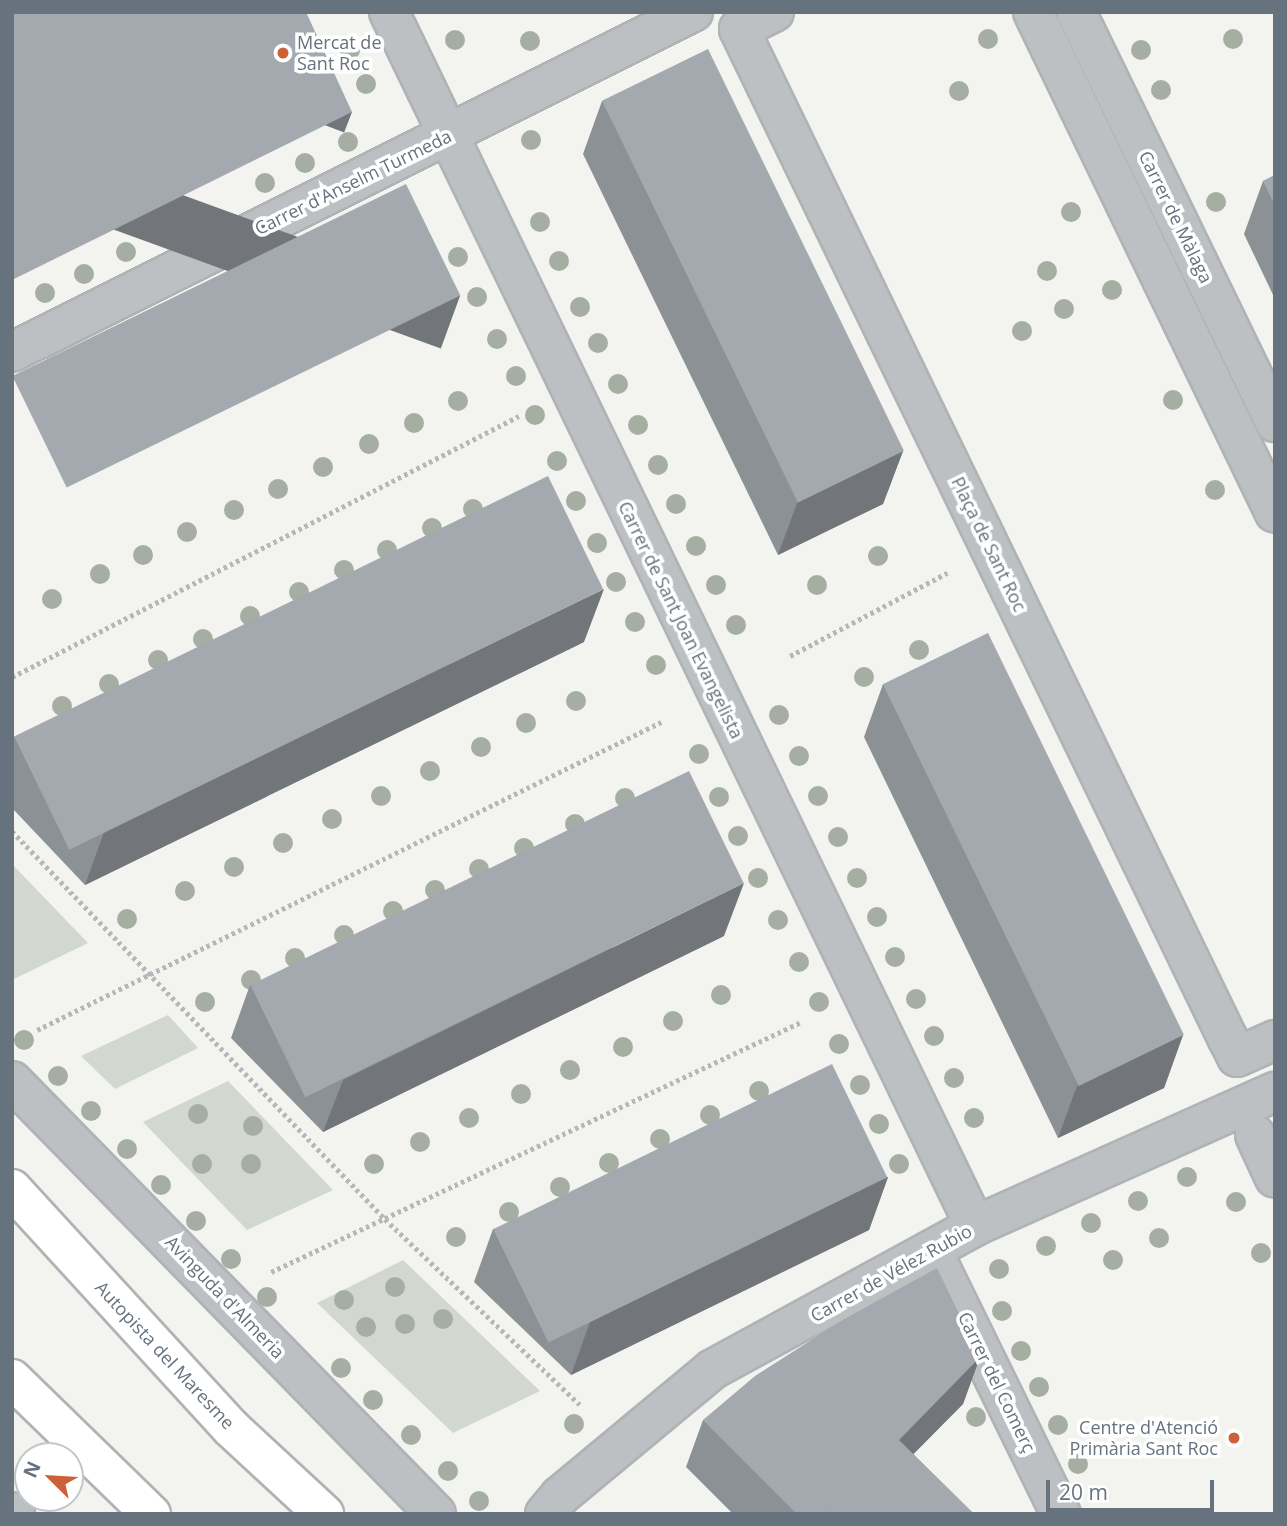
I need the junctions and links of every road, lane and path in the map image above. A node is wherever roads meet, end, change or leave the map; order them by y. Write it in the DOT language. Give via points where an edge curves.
graph roads {
  1 [pos="389,12"];
  2 [pos="693,12"];
  3 [pos="774,12"];
  4 [pos="1033,12"];
  5 [pos="1076,12"];
  6 [pos="448,134"];
  7 [pos="12,352"];
  8 [pos="519,416"];
  9 [pos="1275,422"];
  10 [pos="1275,513"];
  11 [pos="991,549"];
  12 [pos="790,656"];
  13 [pos="12,677"];
  14 [pos="661,722"];
  15 [pos="12,831"];
  16 [pos="148,975"];
  17 [pos="801,1022"];
  18 [pos="37,1030"];
  19 [pos="1275,1040"];
  20 [pos="12,1082"];
  21 [pos="1275,1092"];
  22 [pos="1255,1135"];
  23 [pos="1275,1178"];
  24 [pos="12,1189"];
  25 [pos="385,1219"];
  26 [pos="975,1226"];
  27 [pos="932,1251"];
  28 [pos="271,1272"];
  29 [pos="12,1379"];
  30 [pos="580,1405"];
  31 [pos="150,1514"];
  32 [pos="324,1514"];
  33 [pos="436,1514"];
  34 [pos="545,1514"];
  35 [pos="1061,1514"];
  1 -- 6 [label="street, Carrer de Sant Joan Evangelista"];
  2 -- 6 [label="street, Carrer d'Anselm Turmeda"];
  3 -- 11 [label="street, Plaça de Sant Roc" via="739,29"];
  4 -- 10 [label="street"];
  5 -- 9 [label="street, Carrer de Màlaga"];
  6 -- 7 [label="street, Carrer d'Anselm Turmeda"];
  6 -- 26 [label="street, Carrer de Sant Joan Evangelista"];
  8 -- 13 [label="path"];
  11 -- 12 [label="path"];
  11 -- 19 [label="street, Plaça de Sant Roc" via="1237,1058"];
  14 -- 16 [label="path"];
  15 -- 16 [label="path"];
  16 -- 18 [label="path"];
  16 -- 25 [label="path"];
  17 -- 25 [label="path"];
  20 -- 33 [label="street, Avinguda d'Almeria"];
  21 -- 26 [label="street, Carrer de Vélez Rubio"];
  22 -- 23 [label="street"];
  24 -- 32 [label="highway, Autopista del Maresme" via="231,1428"];
  25 -- 28 [label="path"];
  25 -- 30 [label="path"];
  26 -- 27 [label="street, Carrer de Vélez Rubio"];
  27 -- 34 [label="street, Carrer de Vélez Rubio" via="713,1369 560,1496"];
  27 -- 35 [label="street, Carrer del Comerç"];
  29 -- 31 [label="highway"];
}
